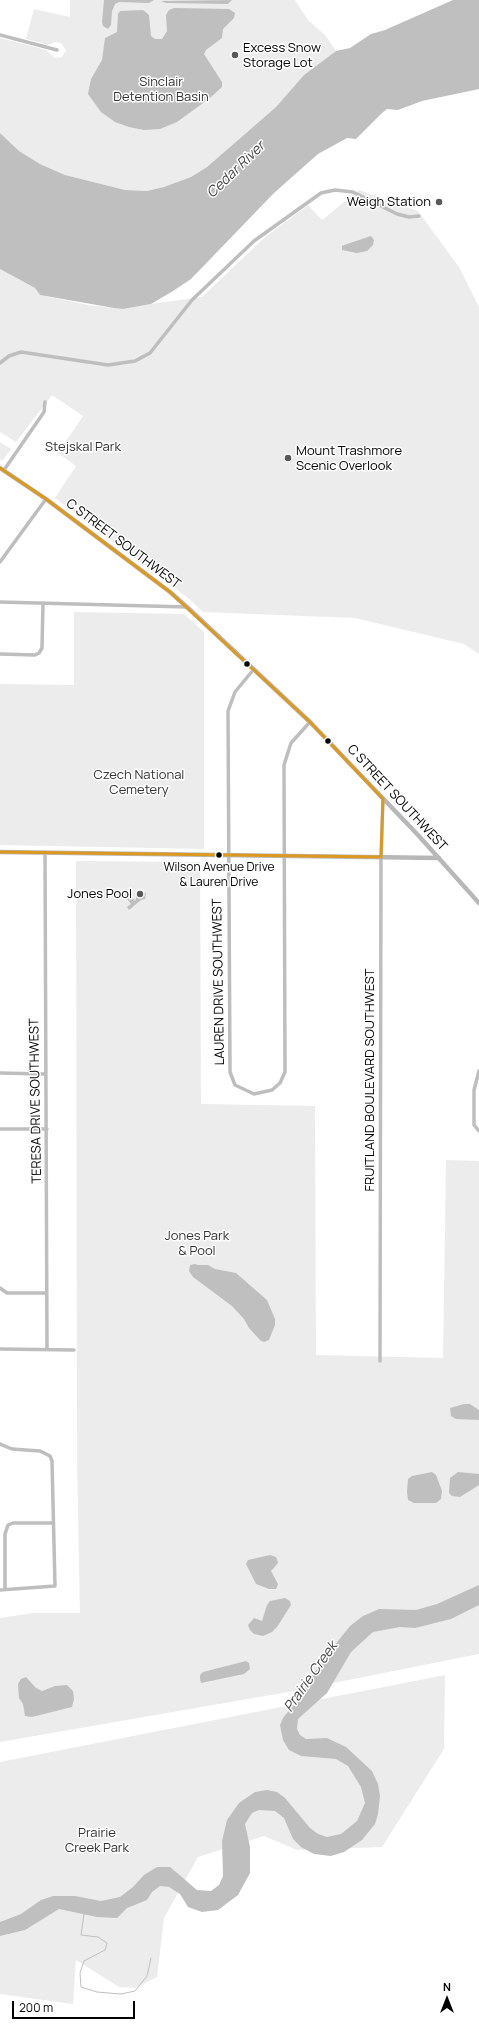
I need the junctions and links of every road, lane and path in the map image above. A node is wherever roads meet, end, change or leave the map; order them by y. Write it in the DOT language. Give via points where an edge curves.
graph roads {
  1 [pos="0,35"];
  2 [pos="58,50"];
  3 [pos="419,216"];
  4 [pos="0,363"];
  5 [pos="45,402"];
  6 [pos="2,469"];
  7 [pos="46,499"];
  8 [pos="0,551"];
  9 [pos="5,555"];
  10 [pos="0,562"];
  11 [pos="0,602"];
  12 [pos="43,603"];
  13 [pos="187,607"];
  14 [pos="0,654"];
  15 [pos="254,669"];
  16 [pos="310,722"];
  17 [pos="383,799"];
  18 [pos="0,852"];
  19 [pos="45,853"];
  20 [pos="228,855"];
  21 [pos="284,856"];
  22 [pos="381,857"];
  23 [pos="439,858"];
  24 [pos="479,903"];
  25 [pos="479,1071"];
  26 [pos="0,1073"];
  27 [pos="44,1074"];
  28 [pos="0,1129"];
  29 [pos="47,1129"];
  30 [pos="479,1131"];
  31 [pos="0,1288"];
  32 [pos="47,1293"];
  33 [pos="0,1349"];
  34 [pos="47,1349"];
  35 [pos="74,1350"];
  36 [pos="380,1361"];
  37 [pos="0,1444"];
  38 [pos="53,1523"];
  39 [pos="5,1589"];
  40 [pos="0,1590"];
  1 -- 2 [label="street"];
  3 -- 4 [label="street" via="397,214 353,192 335,190 321,193 254,241 192,300 150,353 135,362 108,364 21,352 9,356"];
  5 -- 6 [label="street" via="44,412"];
  6 -- 7 [label="main road, C STREET SOUTHWEST"];
  7 -- 9 [label="street"];
  7 -- 13 [label="main road, C STREET SOUTHWEST"];
  8 -- 9 [label="street"];
  9 -- 10 [label="street"];
  11 -- 12 [label="street"];
  12 -- 13 [label="street"];
  12 -- 14 [label="street" via="42,648 39,653"];
  13 -- 15 [label="main road, C STREET SOUTHWEST"];
  15 -- 16 [label="main road, C STREET SOUTHWEST"];
  15 -- 20 [label="street, LAUREN DRIVE SOUTHWEST" via="235,692 228,711"];
  16 -- 17 [label="main road, C STREET SOUTHWEST"];
  16 -- 21 [label="street" via="294,738 285,759"];
  17 -- 22 [label="street, FRUITLAND BOULEVARD SOUTHWEST"];
  17 -- 23 [label="main road, C STREET SOUTHWEST"];
  18 -- 19 [label="main road"];
  19 -- 20 [label="main road"];
  19 -- 27 [label="street, TERESA DRIVE SOUTHWEST"];
  20 -- 21 [label="main road"];
  20 -- 21 [label="street, LAUREN DRIVE SOUTHWEST" via="230,1072 235,1085 247,1092 258,1094 272,1090 285,1072"];
  21 -- 22 [label="main road"];
  22 -- 23 [label="main road"];
  22 -- 36 [label="street, FRUITLAND BOULEVARD SOUTHWEST"];
  23 -- 24 [label="main road, C STREET SOUTHWEST"];
  25 -- 30 [label="street" via="474,1090 474,1125"];
  26 -- 27 [label="street"];
  27 -- 29 [label="street, TERESA DRIVE SOUTHWEST"];
  28 -- 29 [label="street"];
  29 -- 32 [label="street, TERESA DRIVE SOUTHWEST"];
  31 -- 32 [label="street" via="7,1293"];
  32 -- 34 [label="street, TERESA DRIVE SOUTHWEST"];
  33 -- 34 [label="street"];
  34 -- 35 [label="street"];
  37 -- 38 [label="street" via="12,1449 40,1451 50,1456"];
  38 -- 39 [label="street" via="8,1525 5,1534"];
  38 -- 39 [label="street" via="54,1586"];
  39 -- 40 [label="street"];
}
